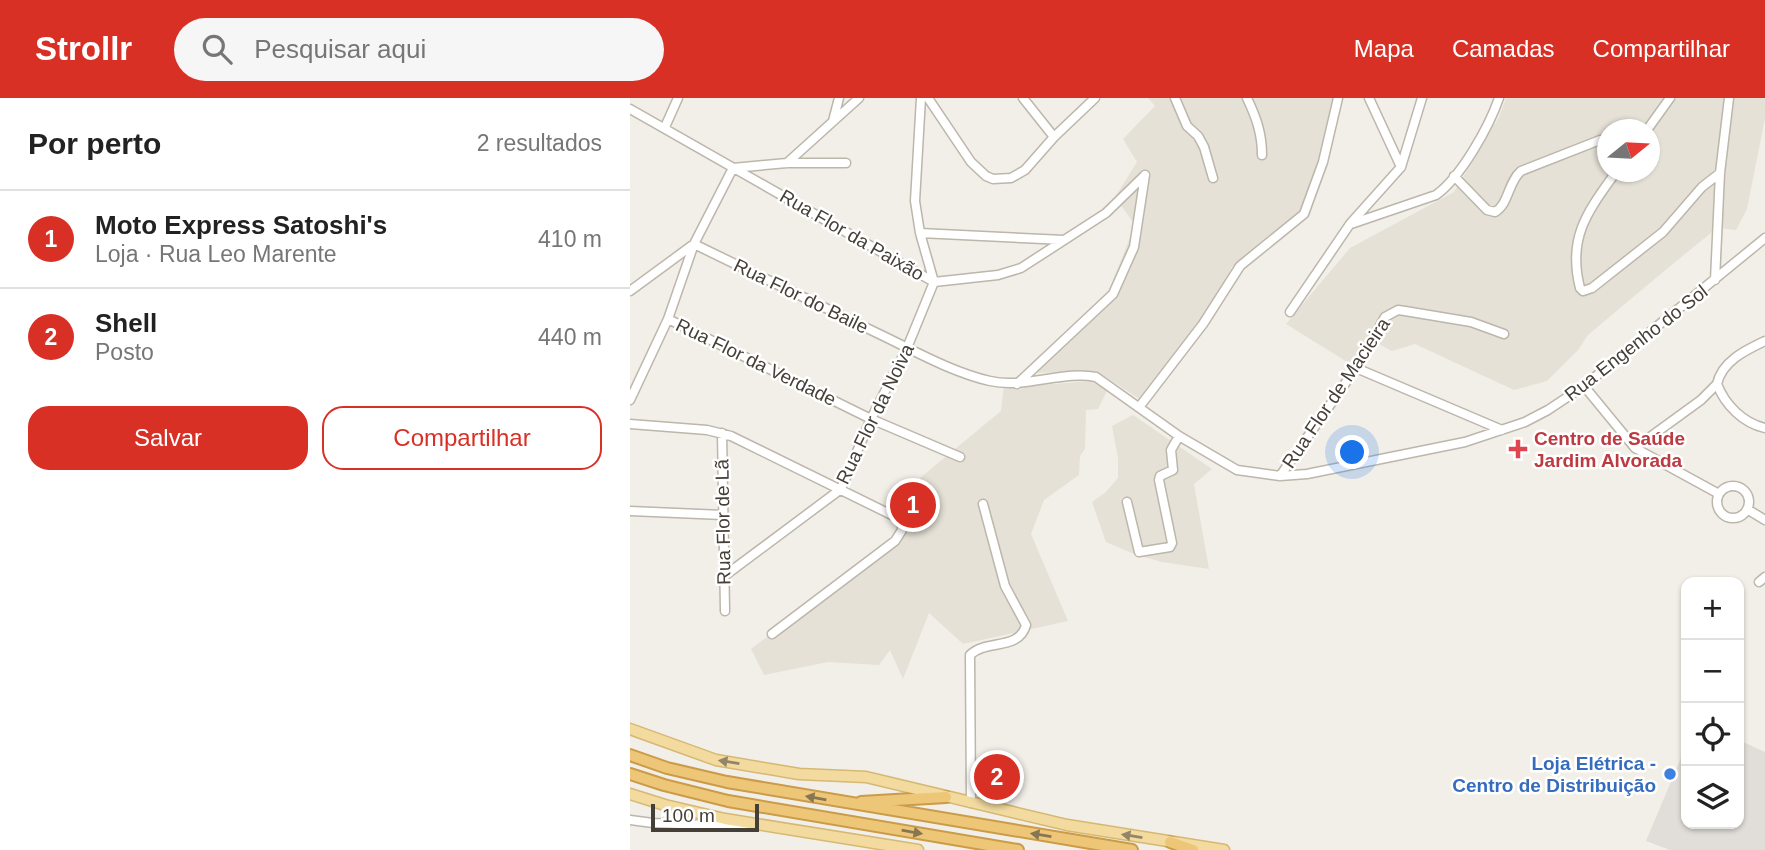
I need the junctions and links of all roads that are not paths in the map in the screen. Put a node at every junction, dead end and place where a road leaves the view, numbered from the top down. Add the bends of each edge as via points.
1 (678, 98) edge
2 (839, 98) edge
3 (859, 98) edge
4 (921, 98) edge
5 (928, 98) edge
6 (1024, 98) edge
7 (1095, 98) edge
8 (1175, 98) edge
9 (1248, 98) edge
10 (1338, 98) edge
11 (1369, 98) edge
12 (1422, 98) edge
13 (1499, 98) edge
14 (1670, 98) edge
15 (1729, 98) edge
16 (1083, 102) edge
17 (630, 109) edge
18 (1655, 119) edge
19 (833, 121) junction
20 (665, 127) junction
21 (1054, 137) junction
22 (1597, 141) edge
23 (1262, 155) dead end
24 (787, 163) junction
25 (846, 163) dead end
26 (1401, 167) junction
27 (733, 168) junction
28 (1720, 173) junction
29 (1454, 177) junction
30 (1213, 178) dead end
31 (1609, 182) edge
32 (1350, 224) junction
33 (920, 233) junction
34 (1765, 238) edge
35 (1066, 240) junction
36 (694, 244) junction
37 (1715, 281) junction
38 (934, 282) junction
39 (630, 291) edge
40 (1290, 312) dead end
41 (667, 319) junction
42 (1504, 334) dead end
43 (1765, 341) edge
44 (907, 348) junction
45 (1356, 368) junction
46 (1017, 384) junction
47 (1717, 384) junction
48 (1584, 386) junction
49 (630, 400) edge
50 (1140, 406) junction
51 (872, 419) junction
52 (630, 424) edge
53 (1765, 428) edge
54 (1502, 430) junction
55 (722, 433) junction
56 (1179, 436) junction
57 (1635, 448) junction
58 (960, 457) dead end
59 (1280, 476) junction
60 (841, 489) junction
61 (1719, 494) junction
62 (1126, 502) dead end
63 (983, 504) dead end
64 (1747, 509) junction
65 (630, 511) edge
66 (723, 515) junction
67 (1765, 520) edge
68 (723, 577) junction
69 (725, 611) dead end
70 (772, 634) dead end
71 (630, 729) edge
72 (630, 755) edge
73 (630, 774) edge
74 (630, 794) edge
75 (946, 797) junction
76 (841, 803) junction
77 (971, 803) junction
78 (630, 820) edge
79 (754, 823) junction
80 (1170, 842) junction
81 (918, 850) edge
82 (1018, 850) edge
83 (1132, 850) edge
84 (1193, 850) edge
85 (1224, 850) edge

1 - 20 street
2 - 19 street
3 - 19 street
4 - 33 street via 915,201
5 - 21 street via 971,162 993,179 1018,175
6 - 21 street
7 - 16 street
8 - 30 street via 1187,126 1205,147
9 - 23 street via 1258,121
10 - 50 street via 1323,162 1304,214 1240,267
11 - 26 street
12 - 26 street
13 - 29 street
14 - 18 street
15 - 28 street
16 - 21 street
17 - 20 street, Rua Flor da Paixão
19 - 24 street
20 - 27 street, Rua Flor da Paixão
22 - 29 street via 1521,171 1502,208 1495,212 1487,210
24 - 25 street
24 - 27 street
26 - 32 street
27 - 36 street
27 - 38 street, Rua Flor da Paixão
28 - 31 street via 1663,232 1584,291 1578,280 1576,242
28 - 37 street
29 - 32 street via 1436,195
32 - 40 street
33 - 35 street
33 - 38 street
34 - 37 street, Rua Engenho do Sol
35 - 38 street, Rua Flor da Paixão via 1009,272
35 - 46 street, Rua Flor da Paixão via 1106,213 1145,175 1134,247 1113,294
36 - 39 street
36 - 41 street
36 - 44 street, Rua Flor do Baile
37 - 48 street, Rua Engenho do Sol
38 - 44 street, Rua Flor da Noiva
41 - 49 street
41 - 51 street, Rua Flor da Verdade
42 - 45 street, Rua Flor de Macieira via 1471,322 1405,310 1392,312
43 - 47 street via 1736,357 1723,369
44 - 46 street, Rua Engenho do Sol via 973,376
44 - 51 street, Rua Flor da Noiva
45 - 54 street
45 - 59 street, Rua Flor de Macieira
46 - 50 street, Rua Engenho do Sol via 1091,376
47 - 53 street via 1739,415
47 - 57 street
48 - 54 street, Rua Engenho do Sol via 1548,410
48 - 57 street
50 - 56 street, Rua Engenho do Sol
51 - 58 street, Rua Flor da Verdade
51 - 60 street, Rua Flor da Noiva
52 - 55 street
54 - 59 street, Rua Engenho do Sol via 1465,442
55 - 60 street
55 - 66 street, Rua Flor de Lã
56 - 59 street, Rua Engenho do Sol via 1237,470
56 - 62 street via 1171,450 1173,470 1159,481 1170,547 1139,552
57 - 61 street
60 - 68 street, Rua Flor da Noiva
60 - 70 street via 899,517 903,527 899,536
61 - 64 street via 1732,486 1742,489 1748,498
61 - 64 street via 1717,505 1724,515 1734,518
63 - 77 street via 1005,586 1026,625 1015,640 976,649 970,655
64 - 67 street
65 - 66 street
66 - 68 street, Rua Flor de Lã
68 - 69 street, Rua Flor de Lã
75 -> 71 main road via 866,777 799,774 716,760
76 -> 72 highway via 703,777
73 -> 82 highway via 728,801
74 - 79 main road
75 - 76 highway
75 - 77 main road
83 -> 76 highway
80 -> 77 main road
78 - 79 street
79 - 81 main road
80 - 84 highway
80 - 85 main road

